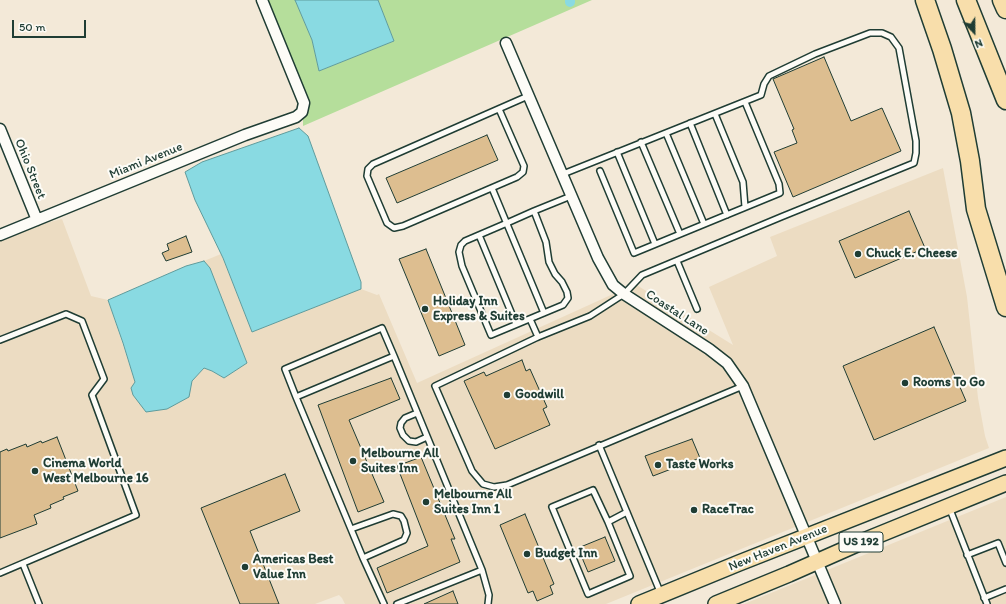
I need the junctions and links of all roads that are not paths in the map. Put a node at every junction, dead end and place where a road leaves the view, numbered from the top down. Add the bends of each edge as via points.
1 (262, 0) edge
2 (925, 0) edge
3 (966, 0) edge
4 (1002, 0) edge
5 (1006, 9) edge
6 (506, 43) dead end
7 (528, 96) junction
8 (1006, 100) edge
9 (745, 102) junction
10 (499, 109) junction
11 (715, 114) junction
12 (690, 123) junction
13 (0, 129) edge
14 (666, 132) junction
15 (641, 142) junction
16 (617, 152) junction
17 (600, 171) dead end
18 (562, 174) junction
19 (492, 188) junction
20 (572, 196) junction
21 (745, 207) junction
22 (534, 211) junction
23 (727, 215) junction
24 (37, 220) junction
25 (507, 222) junction
26 (704, 224) junction
27 (680, 234) junction
28 (0, 235) edge
29 (479, 235) junction
30 (655, 244) junction
31 (676, 261) junction
32 (624, 294) junction
33 (1006, 307) edge
34 (697, 309) dead end
35 (544, 313) junction
36 (530, 319) junction
37 (516, 324) junction
38 (538, 337) junction
39 (0, 340) edge
40 (394, 356) junction
41 (743, 386) junction
42 (296, 397) junction
43 (417, 413) junction
44 (428, 437) junction
45 (599, 445) junction
46 (1006, 458) edge
47 (1006, 483) edge
48 (949, 506) junction
49 (627, 512) junction
50 (608, 522) junction
51 (351, 529) junction
52 (807, 536) junction
53 (967, 555) junction
54 (363, 558) junction
55 (817, 562) junction
56 (1006, 563) edge
57 (23, 564) junction
58 (482, 570) junction
59 (0, 573) edge
60 (1006, 589) edge
61 (661, 595) junction
62 (984, 598) junction
63 (39, 604) edge
64 (384, 604) edge
65 (397, 604) edge
66 (488, 604) edge
67 (639, 604) edge
68 (716, 604) edge
69 (835, 604) edge
70 (987, 604) edge

1 - 24 street, Miami Avenue via 304,103 302,112 296,117
2 - 33 highway via 961,113 976,209
3 - 8 highway
4 - 5 highway
6 - 7 street, Coastal Lane
7 - 10 lane
7 - 18 street, Coastal Lane
9 - 11 lane
9 - 21 lane via 780,193
9 - 31 lane via 761,95 770,76 815,54 870,33 882,33 891,37 899,48 916,140 914,163
10 - 19 lane via 524,166 523,172 516,177
10 - 19 lane via 373,164 368,169 367,176 387,223 394,228
11 - 12 lane
11 - 21 lane via 743,182
12 - 14 lane
12 - 23 lane
13 - 24 street, Ohio Street
14 - 15 lane
14 - 26 lane
15 - 16 lane
15 - 27 lane
16 - 18 lane
16 - 30 lane
17 - 30 lane via 634,253
18 - 20 street, Coastal Lane
19 - 25 lane
20 - 22 lane
20 - 32 street, Coastal Lane via 598,258 613,285
21 - 23 lane
22 - 25 lane
22 - 35 lane via 546,242 549,262 568,298 563,305
23 - 26 lane
24 - 28 street, Miami Avenue
25 - 29 lane
25 - 35 lane
26 - 27 lane
27 - 30 lane
29 - 37 lane
29 - 37 lane via 461,245 459,252 462,266 491,335
31 - 32 lane via 642,275
31 - 34 lane
32 - 38 lane via 590,316
32 - 41 street, Coastal Lane via 709,349 727,363
35 - 36 lane
36 - 37 lane
36 - 38 lane
38 - 45 lane via 435,386 472,471 482,484 494,487 507,485
39 - 57 lane via 66,314 82,321 104,379 92,395 136,515
40 - 42 lane
40 - 42 lane via 382,328 285,369
40 - 43 lane
41 - 45 lane
41 - 52 street, Coastal Lane
42 - 51 lane
43 - 44 lane
43 - 44 lane via 401,422 403,435 409,441 416,442
44 - 58 lane
45 - 49 lane
46 - 52 main road, New Haven Avenue / US 192
47 - 48 main road, New Haven Avenue / US 192
48 - 53 lane
48 - 55 main road, New Haven Avenue / US 192
49 - 50 lane
49 - 61 lane
50 - 50 lane via 594,490 552,507 588,594 630,576
51 - 54 lane
51 - 54 lane via 393,514 401,516 404,521 408,533 404,540
52 - 55 street, Coastal Lane
52 - 61 main road, New Haven Avenue / US 192
53 - 56 lane via 998,543
53 - 62 lane
54 - 64 lane
55 - 68 main road, New Haven Avenue / US 192
55 - 69 street, Coastal Lane
57 - 59 lane
57 - 63 lane
58 - 65 lane
58 - 66 lane
60 - 62 lane
61 - 67 main road, New Haven Avenue / US 192
62 - 70 lane

